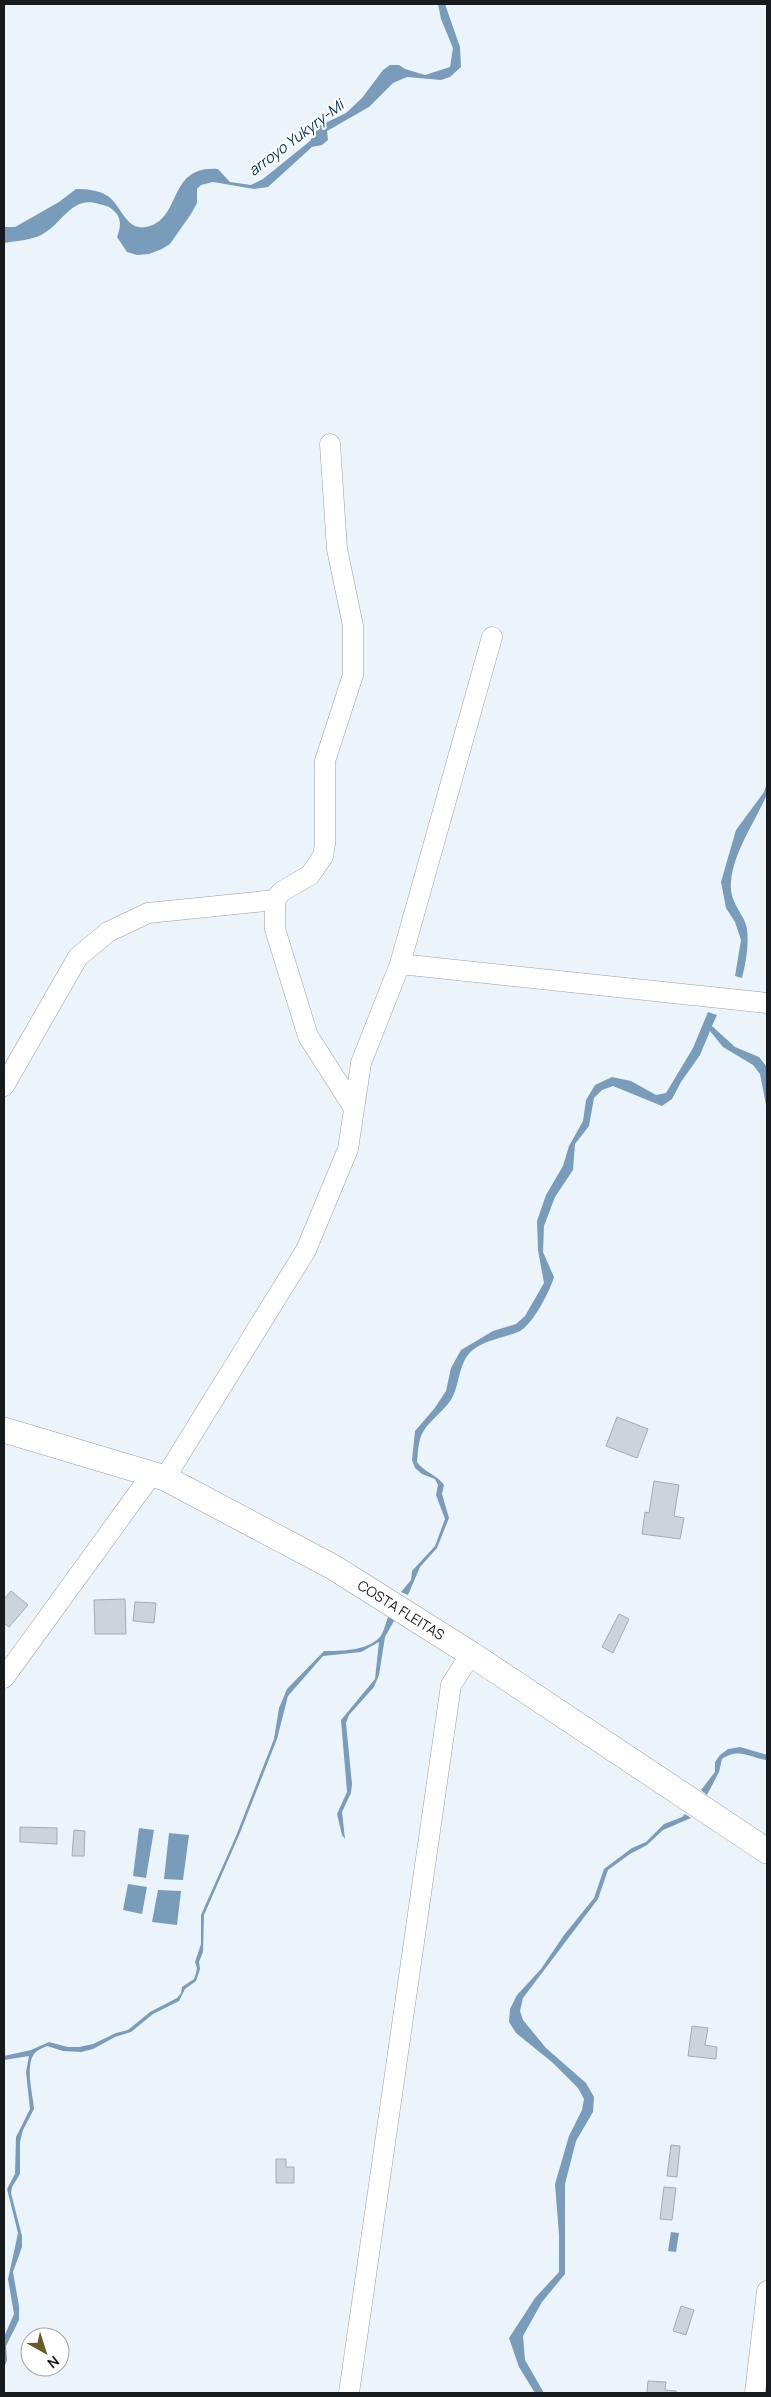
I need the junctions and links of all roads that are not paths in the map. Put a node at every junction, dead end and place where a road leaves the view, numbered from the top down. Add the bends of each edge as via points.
1 (330, 444) dead end
2 (492, 637) dead end
3 (275, 900) junction
4 (400, 964) junction
5 (767, 1003) edge
6 (4, 1086) edge
7 (354, 1108) junction
8 (4, 1430) edge
9 (158, 1476) junction
10 (471, 1654) junction
11 (4, 1678) edge
12 (767, 1851) edge
13 (767, 2291) edge
14 (349, 2393) edge
15 (755, 2393) edge

1 - 3 street via 337,549 353,626 353,675 325,760 326,844 323,856 310,875 281,892
2 - 4 street
3 - 6 street via 148,913 108,932 78,957
3 - 7 street via 275,929 308,1036
4 - 5 street
4 - 7 street via 361,1063
7 - 9 street via 348,1149 306,1250
8 - 9 main road, COSTA FLEITAS
9 - 10 main road, COSTA FLEITAS via 333,1567
9 - 11 street
10 - 12 main road, COSTA FLEITAS
10 - 14 street via 451,1685
13 - 15 street

